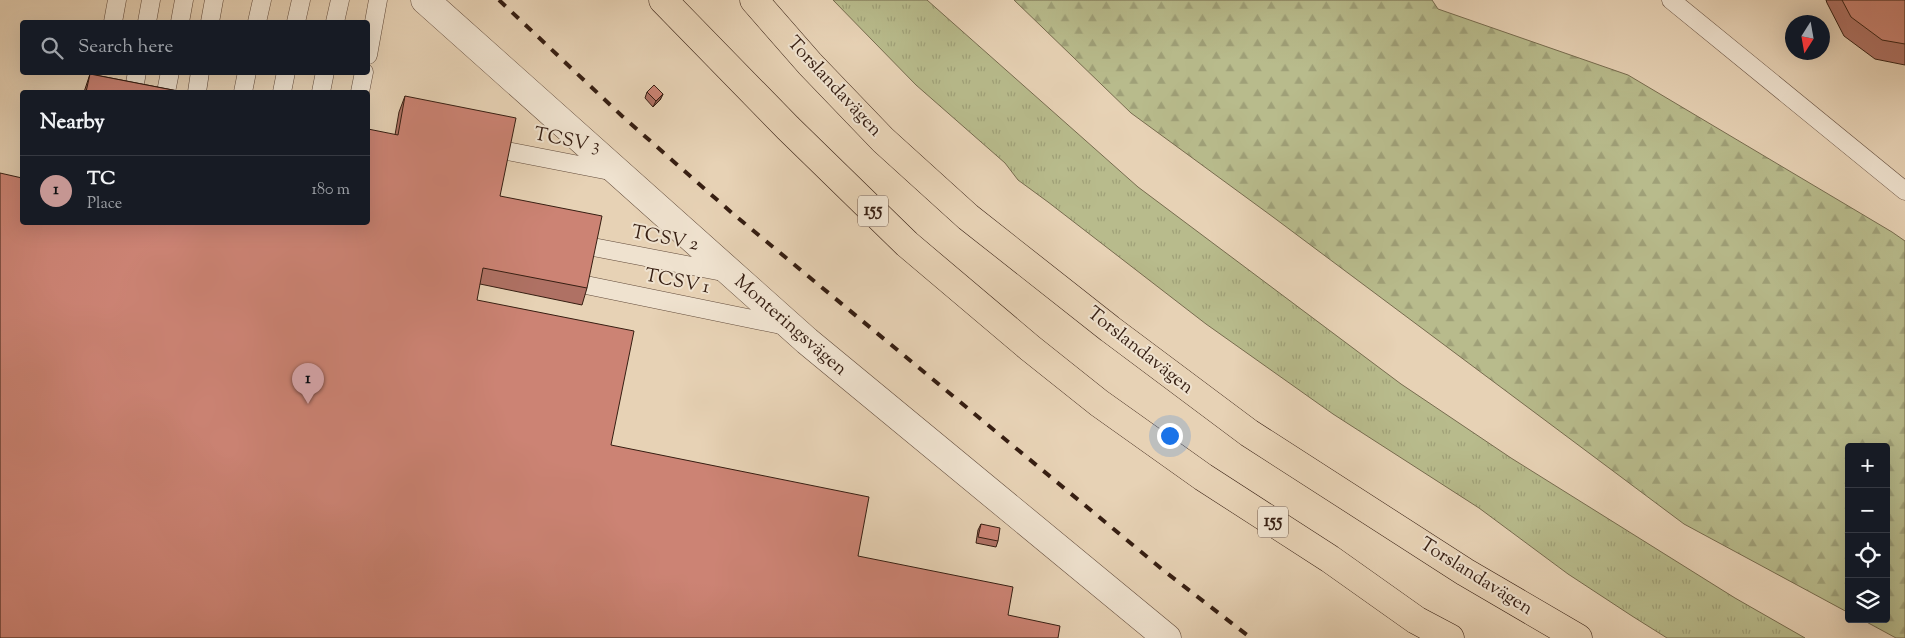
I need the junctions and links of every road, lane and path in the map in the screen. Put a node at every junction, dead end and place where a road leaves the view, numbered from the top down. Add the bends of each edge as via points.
1 (117, 0) edge
2 (151, 0) edge
3 (184, 0) edge
4 (214, 0) edge
5 (262, 0) edge
6 (301, 0) edge
7 (340, 0) edge
8 (378, 0) edge
9 (425, 0) edge
10 (664, 0) edge
11 (754, 0) edge
12 (1671, 0) edge
13 (113, 20) edge
14 (147, 20) edge
15 (180, 20) edge
16 (210, 20) edge
17 (257, 20) edge
18 (296, 20) edge
19 (335, 20) edge
20 (370, 44) edge
21 (169, 75) edge
22 (199, 75) edge
23 (246, 75) edge
24 (285, 75) edge
25 (324, 75) edge
26 (363, 75) edge
27 (166, 90) edge
28 (196, 90) edge
29 (243, 90) edge
30 (282, 90) edge
31 (321, 90) edge
32 (360, 90) edge
33 (507, 151) edge
34 (618, 172) junction
35 (1905, 191) edge
36 (594, 247) edge
37 (730, 273) junction
38 (586, 285) edge
39 (790, 326) junction
40 (1168, 638) edge
41 (1450, 638) edge
42 (1578, 638) edge

1 - 13 lane
2 - 14 lane
3 - 15 lane
4 - 16 lane
5 - 17 lane
6 - 18 lane
7 - 19 lane
8 - 20 lane
9 - 34 street, Monteringsvägen
10 - 41 main road, 155 via 907,244 1030,348 1099,403 1203,477 1330,559 1416,620
11 - 42 main road, Torslandavägen via 883,140 968,216 1110,329 1249,433 1465,572
12 - 35 lane
21 - 27 lane
22 - 28 lane
23 - 29 lane
24 - 30 lane
25 - 31 lane
26 - 32 lane
33 - 34 lane, TCSV 3
34 - 37 street, Monteringsvägen
36 - 37 lane, TCSV 2
37 - 39 street, Monteringsvägen
38 - 39 lane, TCSV 1
39 - 40 street, Monteringsvägen

